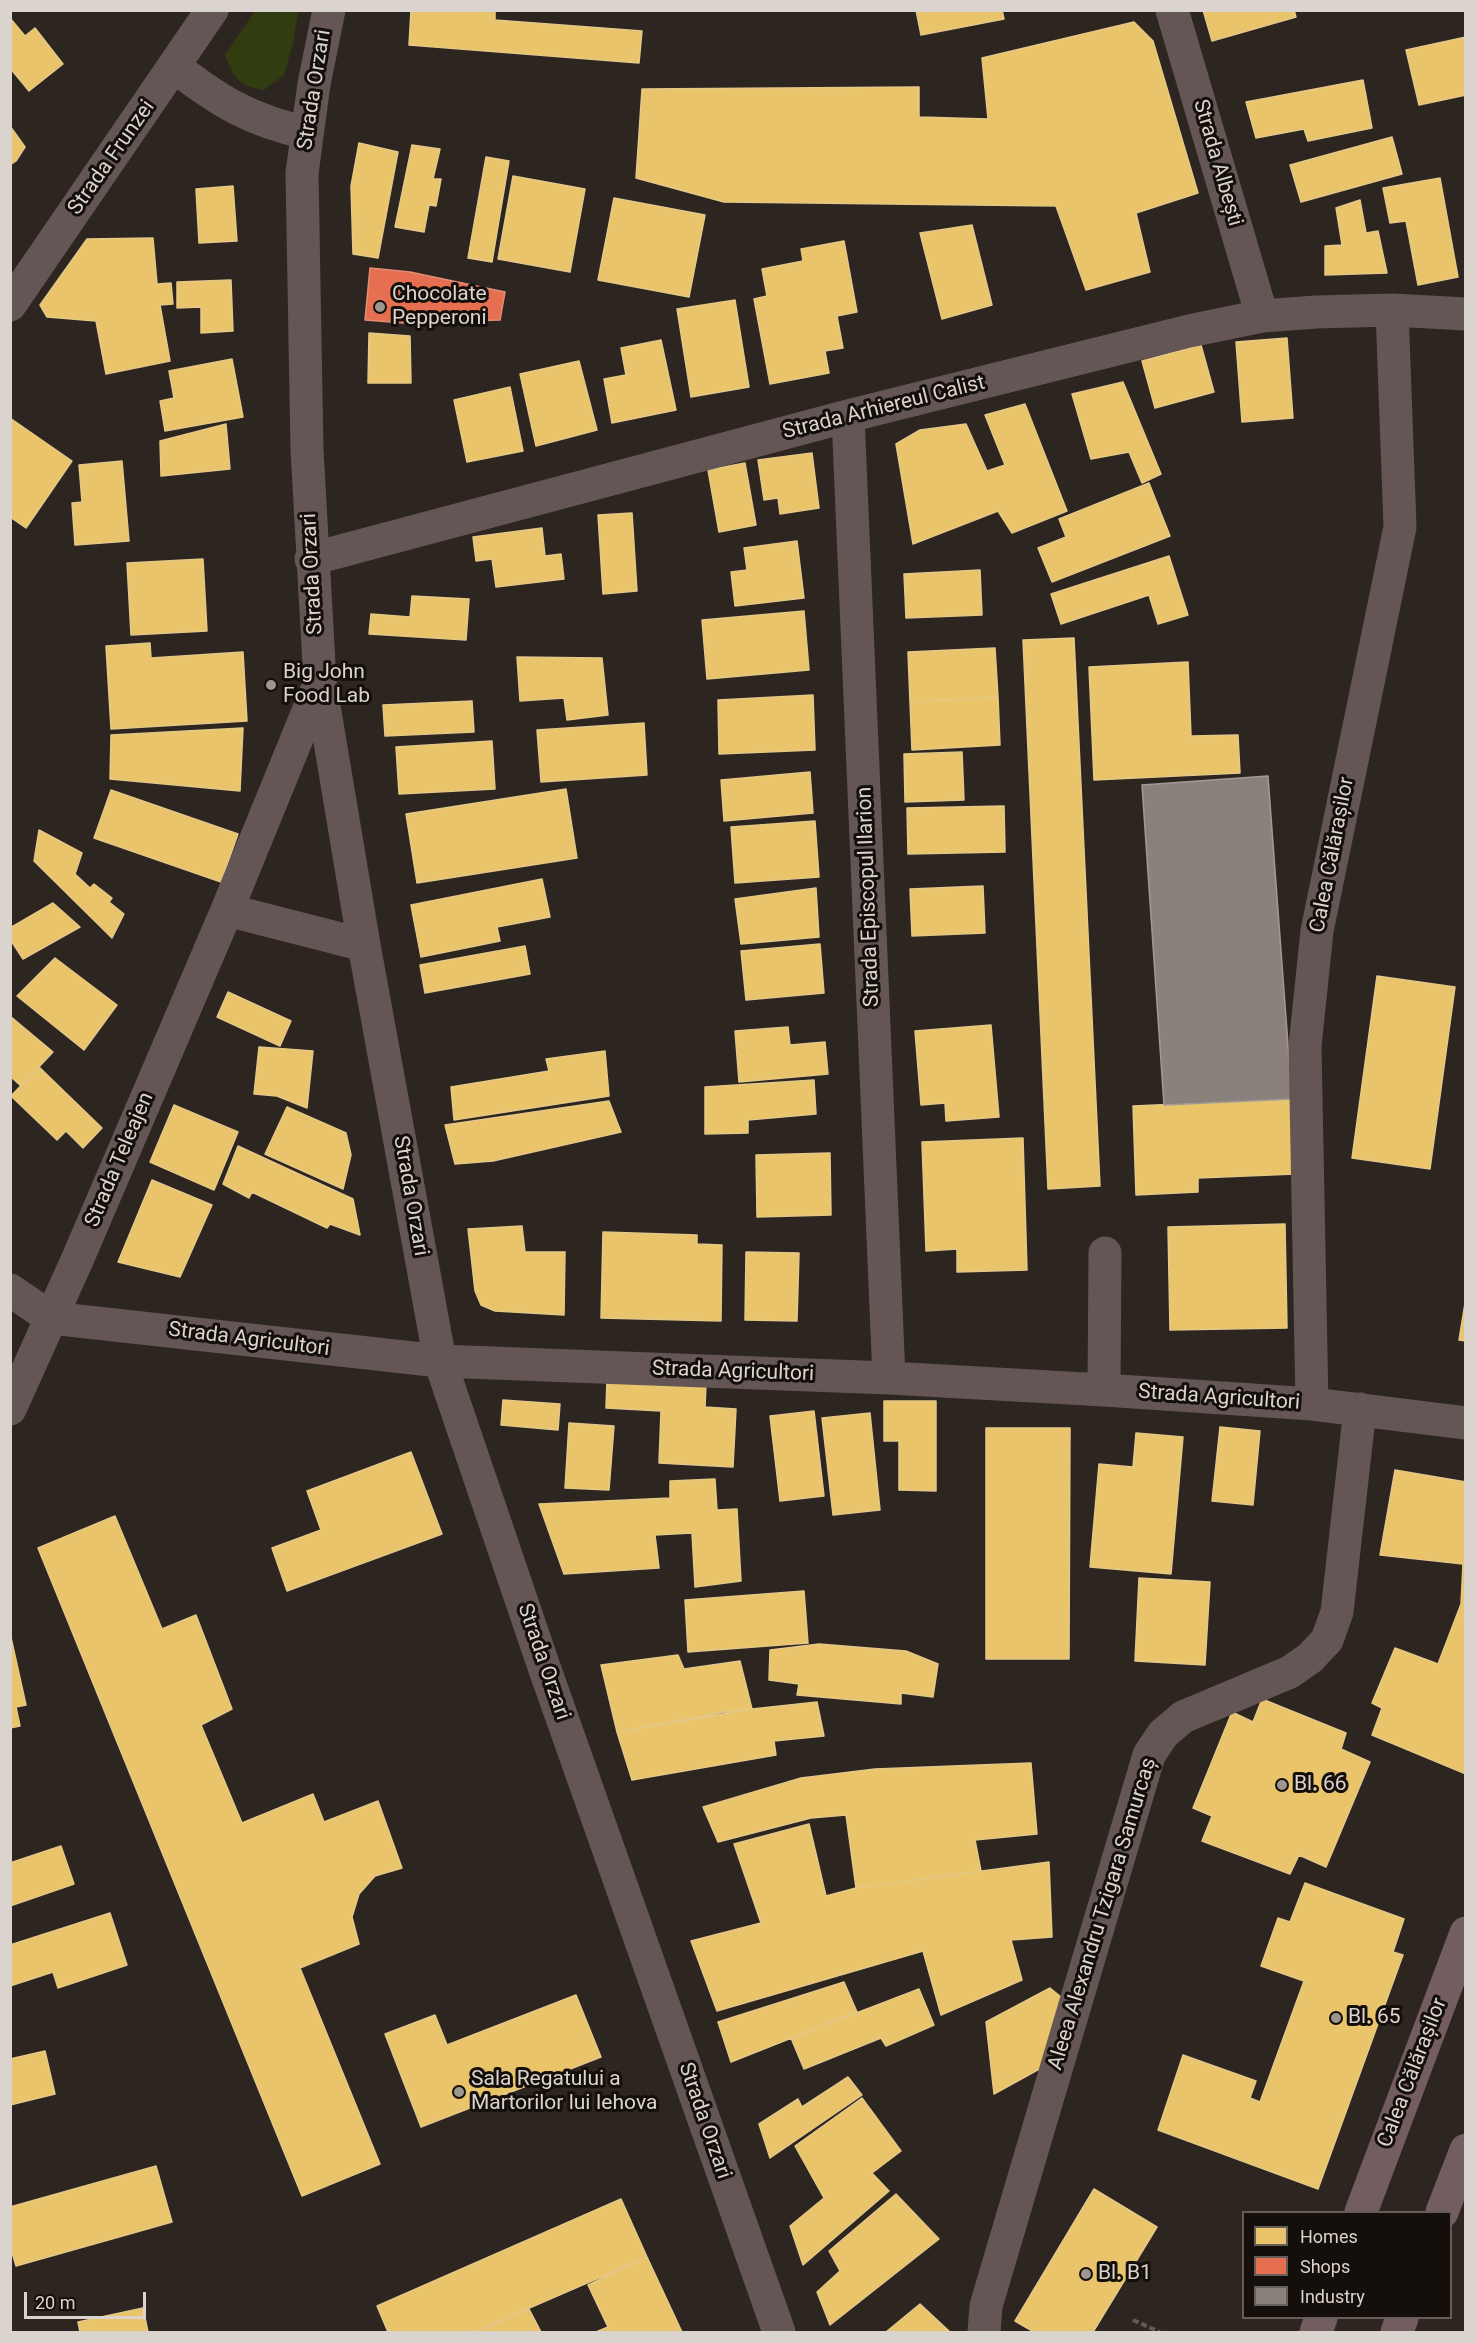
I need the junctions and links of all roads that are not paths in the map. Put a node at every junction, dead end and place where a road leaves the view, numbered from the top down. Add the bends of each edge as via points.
1 (212, 10) edge
2 (329, 10) edge
3 (1172, 10) edge
4 (175, 67) junction
5 (306, 133) junction
6 (10, 305) edge
7 (1392, 310) junction
8 (1466, 314) edge
9 (1262, 316) junction
10 (848, 417) junction
11 (311, 559) junction
12 (320, 682) junction
13 (227, 910) junction
14 (364, 945) junction
15 (1105, 1253) dead end
16 (10, 1290) edge
17 (51, 1318) junction
18 (440, 1361) junction
19 (889, 1378) junction
20 (1104, 1390) junction
21 (1312, 1404) junction
22 (10, 1409) edge
23 (1360, 1409) junction
24 (1466, 1423) edge
25 (1466, 1933) edge
26 (1466, 2150) edge
27 (1361, 2211) edge
28 (1442, 2211) edge
29 (779, 2332) edge
30 (984, 2332) edge

1 - 4 street, Strada Frunzei
2 - 5 street, Strada Orzari
3 - 9 street, Strada Albești
4 - 5 street via 207,93 237,110 272,125
4 - 6 street, Strada Frunzei
5 - 11 street, Strada Orzari via 302,220
7 - 8 street, Strada Arhiereul Calist
7 - 9 street, Strada Arhiereul Calist
7 - 21 street, Calea Călărașilor via 1400,527 1317,931 1305,1046
9 - 10 street, Strada Arhiereul Calist
10 - 11 street, Strada Arhiereul Calist
10 - 19 street, Strada Episcopul Ilarion
11 - 12 street, Strada Orzari
12 - 13 street, Strada Teleajen
12 - 14 street, Strada Orzari
13 - 14 street
13 - 17 street, Strada Teleajen
14 - 18 street, Strada Orzari
15 - 20 street
16 - 17 street, Strada Agricultori
17 - 18 street, Strada Agricultori
17 - 22 street, Strada Teleajen
18 - 19 street, Strada Agricultori
18 - 29 street, Strada Orzari
19 - 20 street, Strada Agricultori
20 - 21 street, Strada Agricultori
21 - 23 street, Strada Agricultori
23 - 24 street, Strada Agricultori
23 - 30 street, Aleea Alexandru Tzigara Samurcaș via 1337,1611 1328,1640 1290,1672 1183,1717 1163,1734 1149,1755 986,2306
25 - 27 main road, Calea Călărașilor
26 - 28 main road

